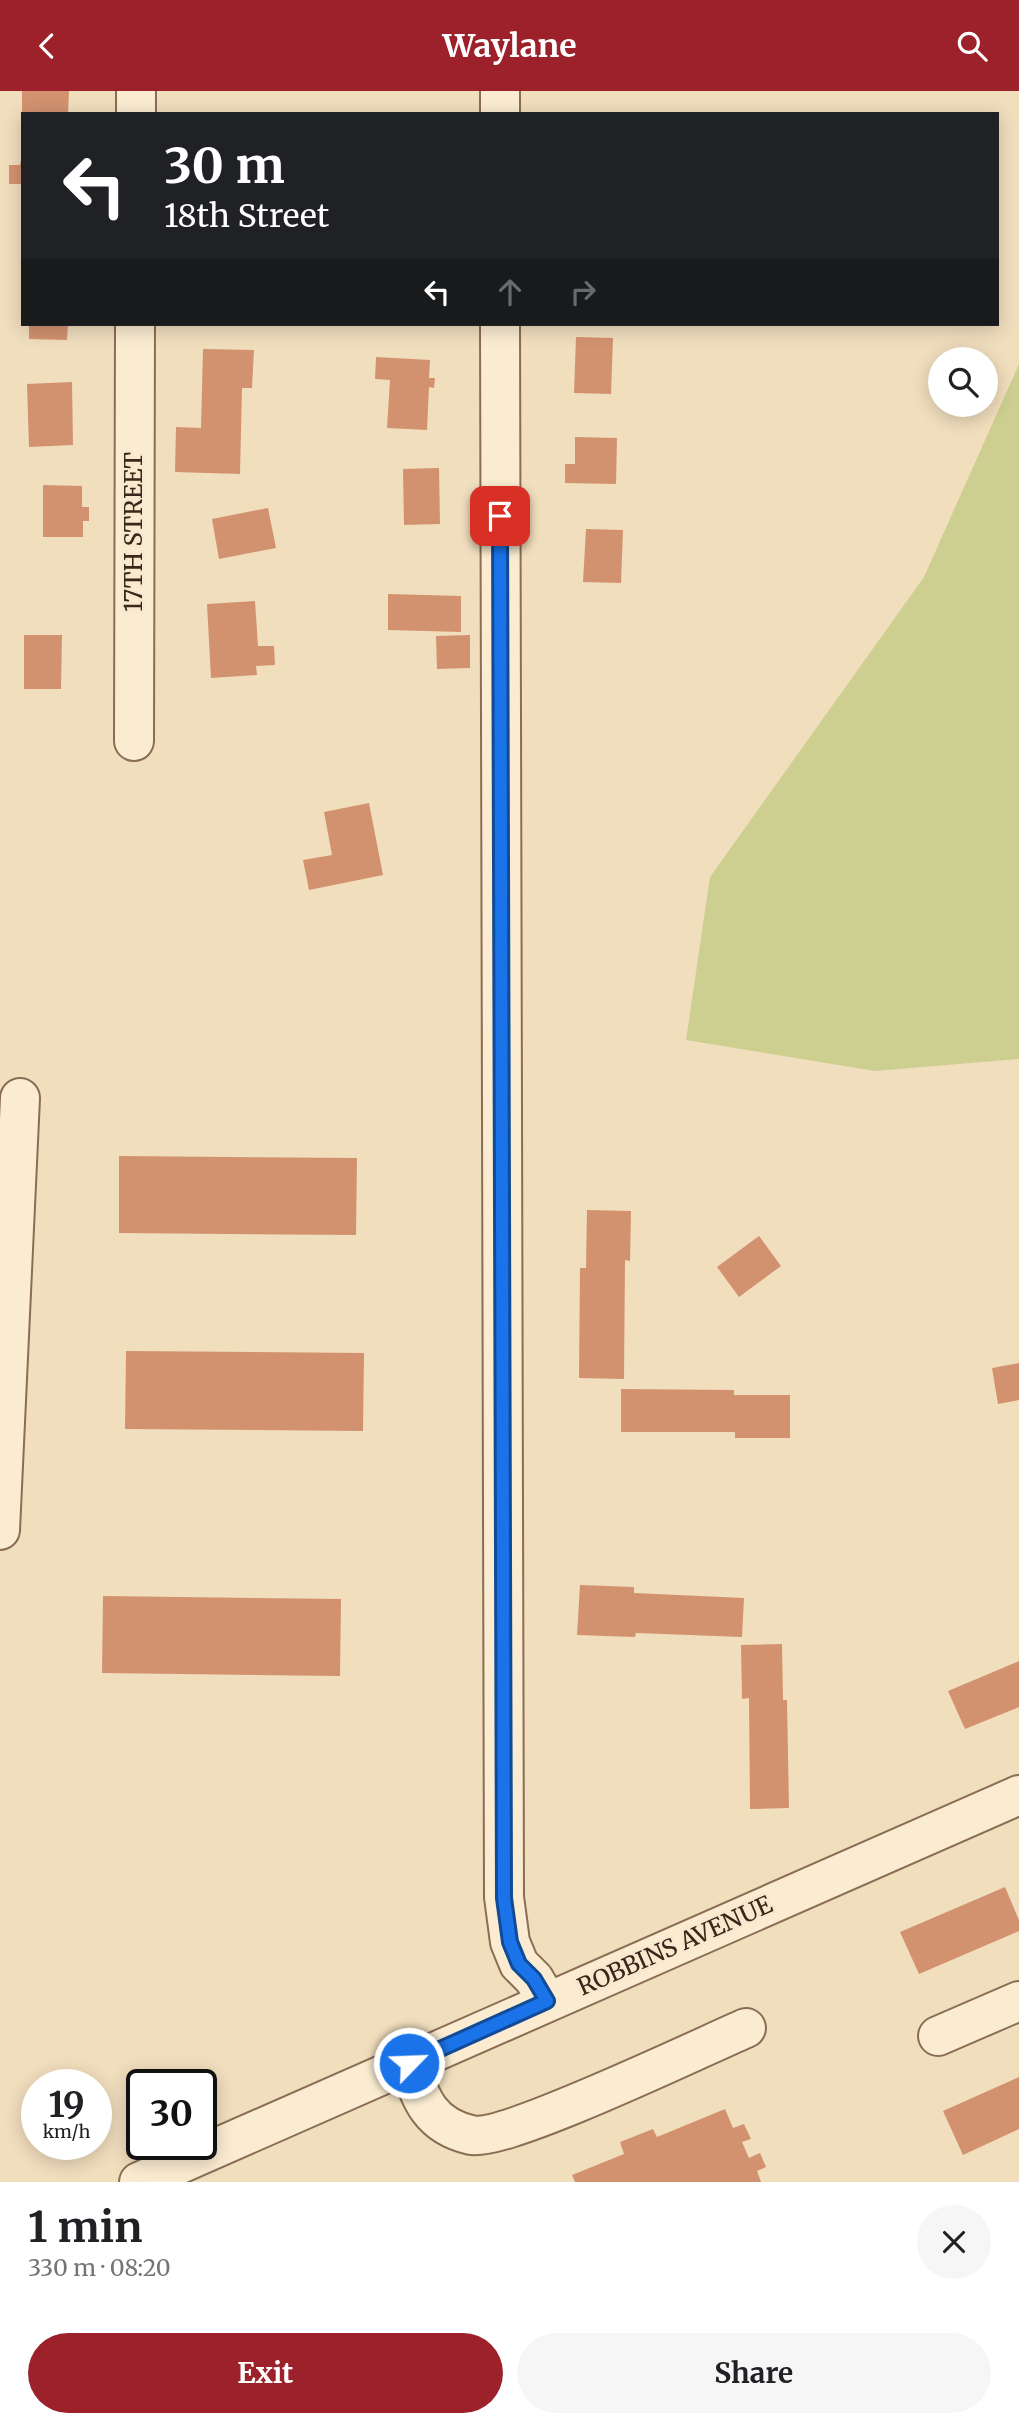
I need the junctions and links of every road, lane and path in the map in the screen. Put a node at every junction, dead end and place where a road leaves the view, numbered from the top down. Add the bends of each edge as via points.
1 (136, 91) edge
2 (500, 91) edge
3 (136, 112) edge
4 (500, 112) edge
5 (135, 326) edge
6 (500, 326) edge
7 (134, 741) dead end
8 (20, 1098) dead end
9 (0, 1530) edge
10 (1019, 1795) edge
11 (547, 2001) junction
12 (1019, 2001) edge
13 (746, 2028) dead end
14 (938, 2036) dead end
15 (409, 2063) junction
16 (139, 2182) edge

1 - 3 street
2 - 4 street
5 - 7 street, 17TH STREET
6 - 11 street via 504,1898 510,1942 519,1964
8 - 9 street
10 - 11 street, ROBBINS AVENUE
11 - 15 street, ROBBINS AVENUE
12 - 14 street
13 - 15 street via 526,2124 474,2136 441,2124 418,2095
15 - 16 street, ROBBINS AVENUE

